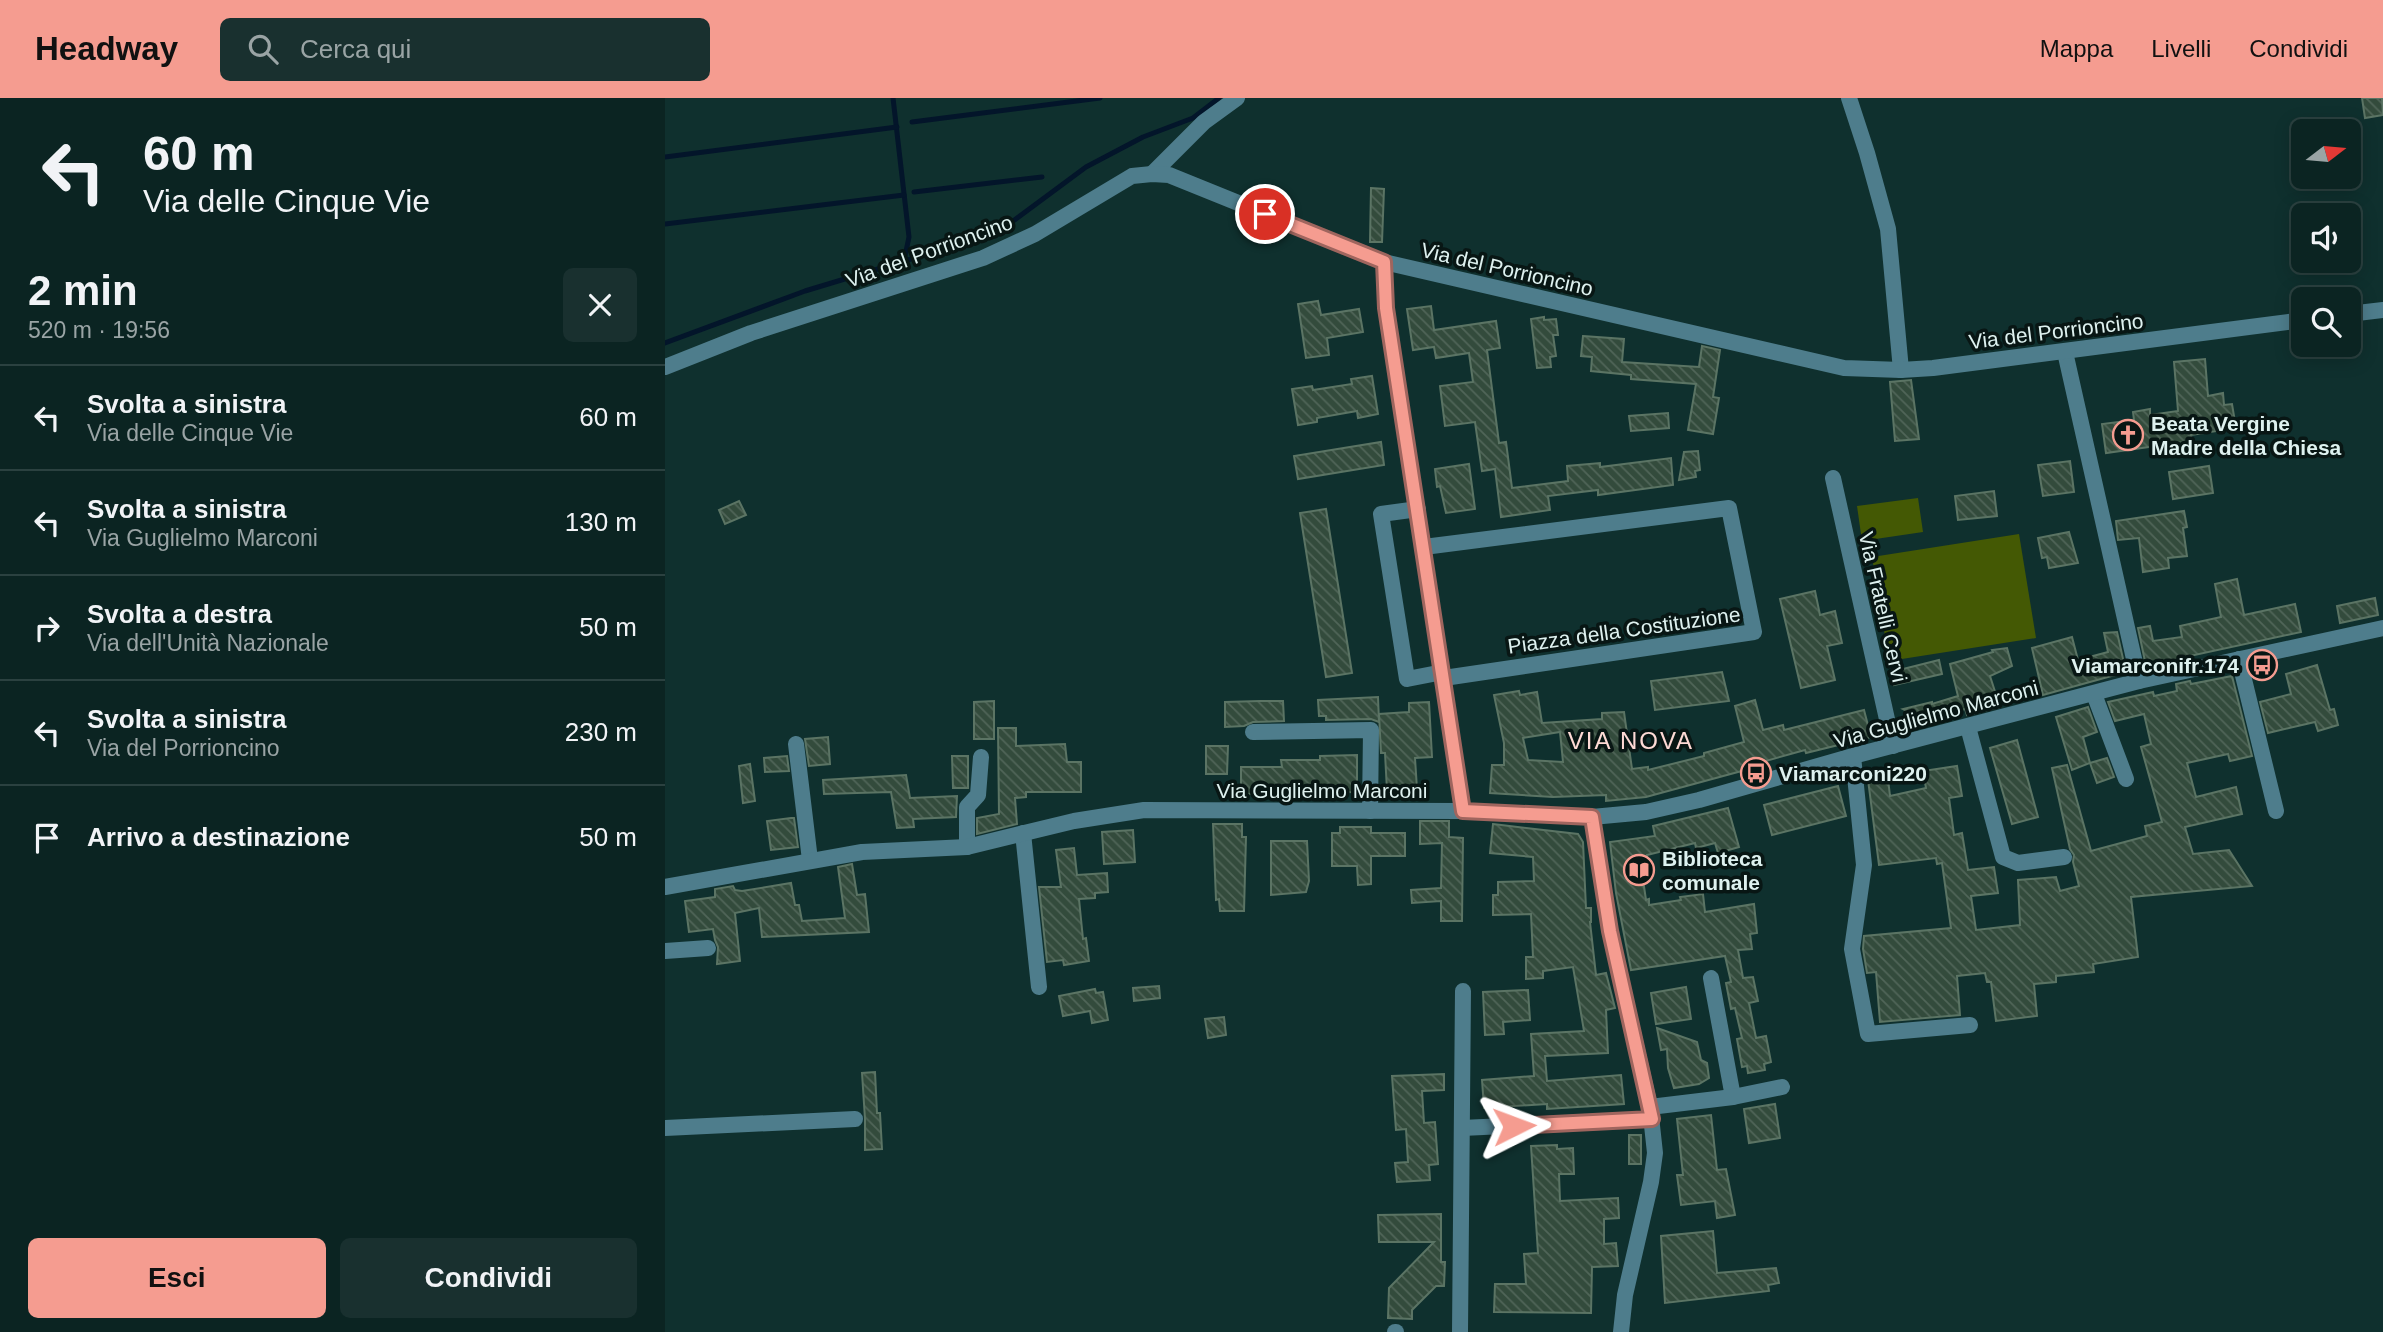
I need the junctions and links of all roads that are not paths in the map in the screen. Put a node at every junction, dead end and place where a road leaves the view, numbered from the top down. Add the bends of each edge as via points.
1 (1237, 98) edge
2 (1850, 98) edge
3 (1152, 174) junction
4 (1384, 262) junction
5 (2383, 310) edge
6 (2361, 313) edge
7 (2291, 322) edge
8 (2065, 352) junction
9 (665, 367) edge
10 (1901, 370) junction
11 (1833, 478) dead end
12 (1418, 509) junction
13 (1424, 547) junction
14 (2383, 628) edge
15 (2239, 659) junction
16 (1443, 675) junction
17 (2139, 681) junction
18 (2094, 694) junction
19 (1968, 727) junction
20 (1252, 733) dead end
21 (796, 744) dead end
22 (1893, 746) junction
23 (981, 757) dead end
24 (1853, 757) junction
25 (2126, 779) dead end
26 (2276, 810) dead end
27 (1370, 811) junction
28 (1463, 811) junction
29 (1592, 817) junction
30 (1023, 833) junction
31 (967, 847) junction
32 (2064, 857) dead end
33 (810, 860) junction
34 (665, 887) edge
35 (708, 948) dead end
36 (665, 951) edge
37 (1710, 978) dead end
38 (1039, 988) dead end
39 (1463, 991) dead end
40 (1970, 1025) dead end
41 (1782, 1087) dead end
42 (1733, 1097) junction
43 (1651, 1113) junction
44 (855, 1119) dead end
45 (665, 1128) edge
46 (1462, 1128) junction
47 (1460, 1332) edge
48 (1621, 1332) edge

1 - 3 street via 1204,122
2 - 10 street via 1888,229
3 - 4 street, Via del Porrioncino via 1169,176
3 - 9 street, Via del Porrioncino via 1132,176 1035,234 983,258 751,333
4 - 10 street, Via del Porrioncino via 1814,362
4 - 12 street via 1386,308
5 - 6 street
7 - 8 street, Via del Porrioncino
8 - 10 street, Via del Porrioncino
8 - 17 street
11 - 22 street, Via Fratelli Cervi
12 - 13 street
12 - 16 street via 1381,514 1407,679
13 - 16 street
13 - 16 street, Piazza della Costituzione via 1729,508 1754,632
14 - 15 street, Via Guglielmo Marconi
15 - 17 street, Via Guglielmo Marconi
15 - 26 street
16 - 28 street
17 - 18 street, Via Guglielmo Marconi
18 - 19 street, Via Guglielmo Marconi
18 - 25 street
19 - 22 street, Via Guglielmo Marconi
19 - 32 street via 2003,857 2018,863
20 - 27 street via 1371,730
21 - 33 street
22 - 24 street, Via Guglielmo Marconi
23 - 31 street via 978,795 967,807
24 - 29 street, Via Guglielmo Marconi via 1699,800 1646,812
24 - 40 street via 1864,865 1852,949 1868,1034
27 - 28 street, Via Guglielmo Marconi
27 - 30 street, Via Guglielmo Marconi via 1143,810
28 - 29 street, Via Guglielmo Marconi
29 - 43 street via 1610,931
30 - 31 street, Via Guglielmo Marconi
30 - 38 street
31 - 33 street, Via Guglielmo Marconi via 862,852
33 - 34 street, Via Guglielmo Marconi
35 - 36 street
37 - 42 street
39 - 46 street
41 - 42 street
42 - 43 street
43 - 46 street
43 - 48 street via 1655,1153
44 - 45 street
46 - 47 street

